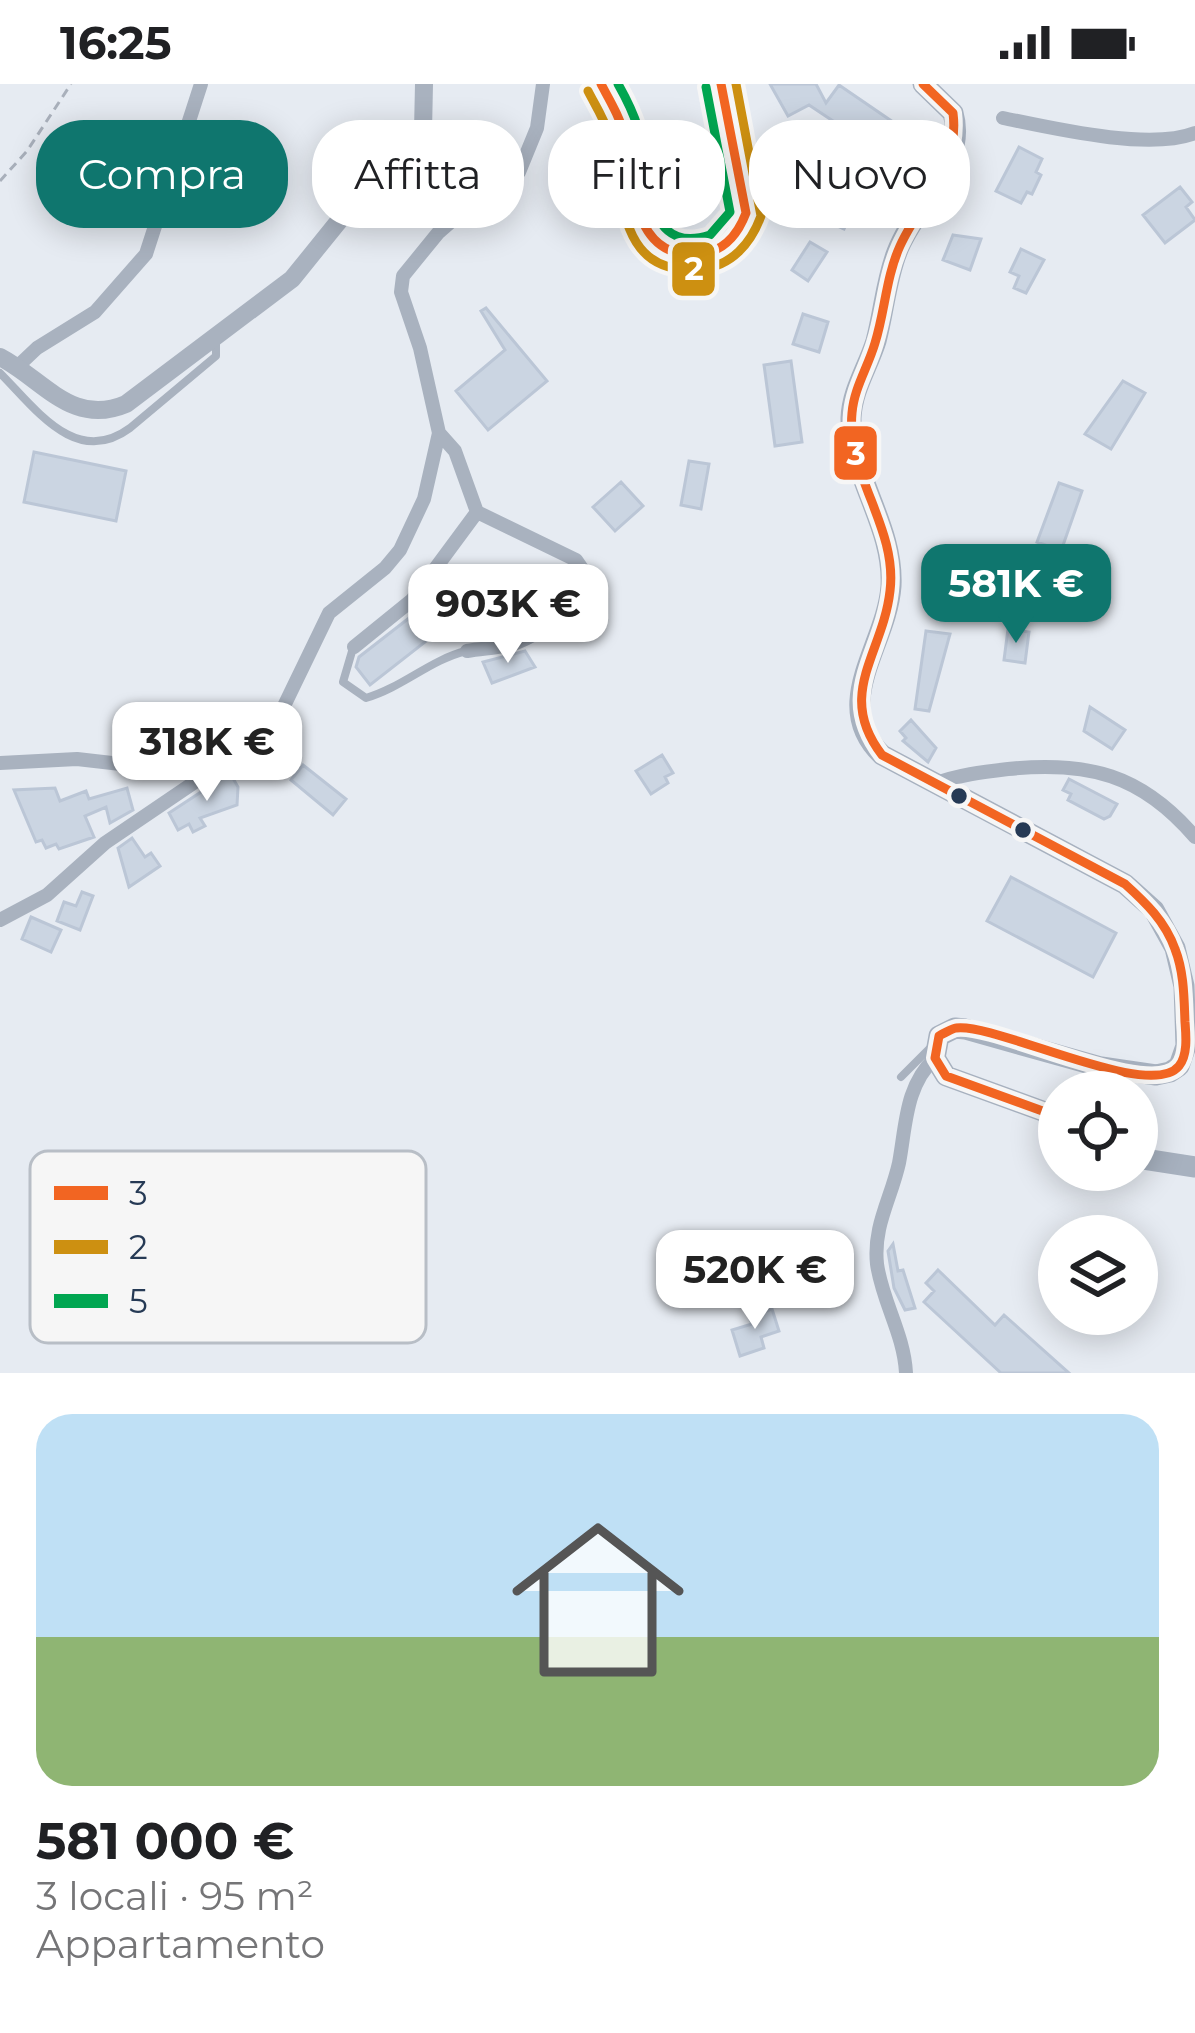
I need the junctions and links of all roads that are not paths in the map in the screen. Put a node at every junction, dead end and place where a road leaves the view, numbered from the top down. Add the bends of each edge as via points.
1 (201, 84) edge
2 (424, 84) edge
3 (542, 84) edge
4 (602, 84) edge
5 (722, 84) edge
6 (923, 84) edge
7 (1003, 118) dead end
8 (1195, 133) edge
9 (216, 340) junction
10 (6, 365) edge
11 (439, 433) junction
12 (477, 512) junction
13 (354, 647) joint
14 (467, 651) joint
15 (263, 725) junction
16 (0, 764) edge
17 (934, 784) junction
18 (1195, 837) edge
19 (0, 920) edge
20 (935, 1051) junction
21 (901, 1077) dead end
22 (1038, 1110) edge
23 (1158, 1161) edge
24 (1195, 1167) edge
25 (906, 1373) edge

1 - 10 street via 146,254 95,312
2 - 9 street via 416,144 351,206 292,280
3 - 11 street via 537,128 519,172 451,221 404,276 401,292
4 - 5 main road via 622,130 636,215 656,243 686,255 720,248 746,213
6 - 17 main road via 953,113 957,141 899,245 851,418 887,539 891,583 857,712 882,755
7 - 8 street via 1134,137
9 - 10 street via 110,411 72,407
9 - 10 lane via 216,356 116,439 96,443 50,426
11 - 12 street via 455,451
11 - 15 street via 424,499 400,550 329,613 284,706
12 - 13 street via 412,600
12 - 14 street via 576,560 592,583 568,610 516,643
13 - 14 lane via 343,682 366,698
15 - 16 street via 138,766 77,759
15 - 19 street via 245,748 105,843 47,895
17 - 18 street via 1039,766 1094,769 1130,783
17 - 20 main road via 1140,896 1175,948 1186,1046 1179,1066 1156,1075 965,1028 945,1032
20 - 21 lane
20 - 22 main road via 946,1076
20 - 25 street via 905,1115 877,1227 878,1270
23 - 24 main road

